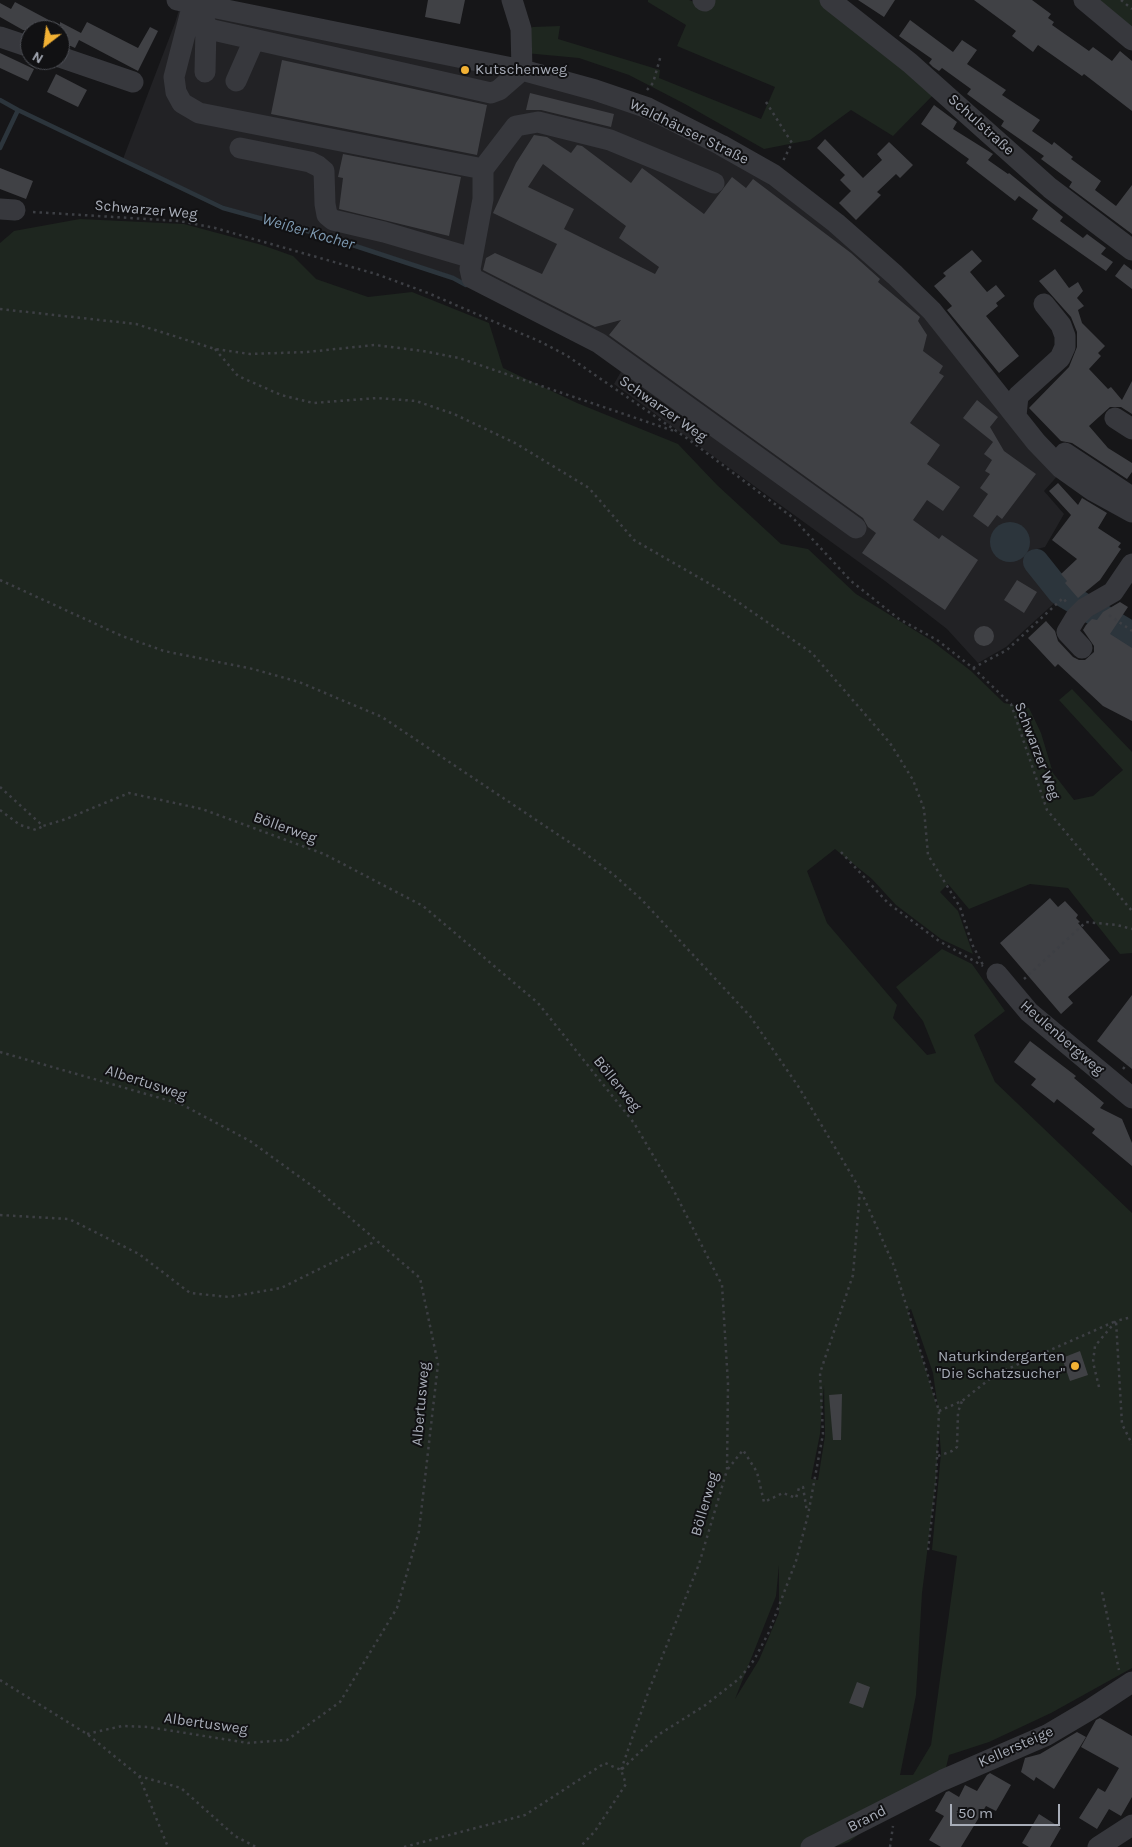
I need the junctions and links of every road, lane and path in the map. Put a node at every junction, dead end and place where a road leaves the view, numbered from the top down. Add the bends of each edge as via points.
1 (512, 0) edge
2 (830, 0) edge
3 (1084, 0) edge
4 (1121, 0) edge
5 (190, 3) edge
6 (1132, 9) edge
7 (206, 27) junction
8 (0, 37) edge
9 (254, 40) junction
10 (1132, 40) edge
11 (20, 44) edge
12 (662, 55) dead end
13 (70, 60) edge
14 (522, 70) junction
15 (205, 72) dead end
16 (236, 81) dead end
17 (133, 82) dead end
18 (641, 97) dead end
19 (766, 102) dead end
20 (240, 148) dead end
21 (785, 157) dead end
22 (482, 169) junction
23 (714, 183) dead end
24 (7, 209) edge
25 (1132, 250) edge
26 (472, 258) junction
27 (1044, 304) dead end
28 (0, 309) edge
29 (215, 349) junction
30 (1016, 416) junction
31 (680, 433) junction
32 (1131, 497) edge
33 (856, 528) dead end
34 (1132, 564) edge
35 (0, 580) edge
36 (1090, 606) junction
37 (1132, 631) edge
38 (1082, 648) dead end
39 (973, 668) junction
40 (0, 787) edge
41 (0, 810) edge
42 (43, 826) junction
43 (841, 852) dead end
44 (1132, 911) edge
45 (1132, 929) edge
46 (990, 970) junction
47 (1028, 975) dead end
48 (0, 1052) edge
49 (1132, 1098) edge
50 (860, 1189) junction
51 (0, 1216) edge
52 (376, 1241) junction
53 (1132, 1317) edge
54 (1116, 1321) junction
55 (1099, 1386) dead end
56 (962, 1401) junction
57 (939, 1411) junction
58 (1132, 1444) edge
59 (938, 1456) junction
60 (726, 1470) junction
61 (808, 1515) junction
62 (928, 1550) dead end
63 (1102, 1592) dead end
64 (0, 1680) edge
65 (1127, 1685) edge
66 (87, 1734) junction
67 (621, 1770) junction
68 (139, 1776) junction
69 (896, 1805) joint
70 (1132, 1825) edge
71 (168, 1847) edge
72 (256, 1847) edge
73 (404, 1847) edge
74 (580, 1847) edge
75 (811, 1847) edge
76 (1098, 1847) edge

1 - 14 street via 521,30
2 - 25 street, Schulstraße via 910,62 1050,188
3 - 10 street
4 - 6 path
5 - 7 street
5 - 14 street, Waldhäuser Straße
5 - 22 street via 174,78 182,103 200,113
7 - 9 street
7 - 15 street
8 - 11 street
9 - 14 street via 491,93
9 - 16 street
12 - 18 path via 653,83
13 - 17 street
14 - 30 street, Waldhäuser Straße via 648,108 774,175 836,223 926,305
19 - 21 path via 792,143
20 - 26 street via 318,166 324,171 327,215 333,220
22 - 23 street via 516,126 538,122 610,140
22 - 26 street via 483,199
24 - 31 path, Schwarzer Weg via 179,221 215,228 376,274 541,342
26 - 33 street via 472,278 600,342
27 - 30 street via 1061,325 1065,347 1060,358 1018,396
28 - 29 path via 136,324
29 - 31 path via 250,354 375,345 423,351 459,358
29 - 46 path via 238,376 281,395 313,403 377,398 416,400 515,443 589,488 634,540 722,591 812,653 890,743 913,780 924,809 928,855 960,907 972,944
30 - 32 street, Waldhäuser Straße via 1036,442 1092,490
31 - 39 path, Schwarzer Weg via 792,517 851,581 899,619 938,640
34 - 36 street via 1113,592
35 - 50 path via 122,636 164,651 253,669 298,682 382,717 578,848 640,899 750,1016 798,1086
36 - 37 path
36 - 38 street via 1076,617 1067,632
36 - 39 path via 1070,606 1063,598 1007,650
39 - 44 path, Schwarzer Weg via 1011,704 1047,810
40 - 42 path
41 - 42 path, Böllerweg via 20,825 36,830
42 - 60 path, Böllerweg via 129,793 210,812 324,854 423,906 538,1003 634,1123 674,1191 722,1285 728,1384
43 - 46 path via 888,903 940,941
45 - 47 path via 1117,924 1086,922
46 - 49 street, Heulenbergweg via 1029,1012
48 - 52 path, Albertusweg via 181,1104 250,1141 319,1191
50 - 57 path via 894,1266
50 - 61 path via 853,1274 820,1372 823,1434
51 - 52 path via 69,1219 139,1254 190,1293 229,1297 281,1288
52 - 66 path, Albertusweg via 420,1278 438,1364 418,1531 397,1608 340,1702 287,1740 248,1743 131,1726
53 - 54 path
54 - 55 path via 1095,1346 1093,1362
54 - 56 path via 996,1374
54 - 58 path via 1122,1424
56 - 57 path
56 - 59 path via 958,1412 956,1447
57 - 59 path
59 - 62 path
60 - 61 path via 743,1450 757,1472 764,1502 783,1492 796,1498 802,1487
60 - 67 path, Böllerweg via 699,1564
61 - 67 path via 796,1561 769,1632 754,1660 740,1678 658,1735
63 - 65 path
64 - 66 path
65 - 69 street, Kellersteige via 1047,1735 943,1780
66 - 68 path
67 - 73 path via 604,1763 525,1815
67 - 74 path, Böllerweg via 626,1784
68 - 71 path
68 - 72 path via 181,1788 235,1836
69 - 75 street, Brand
70 - 76 street

